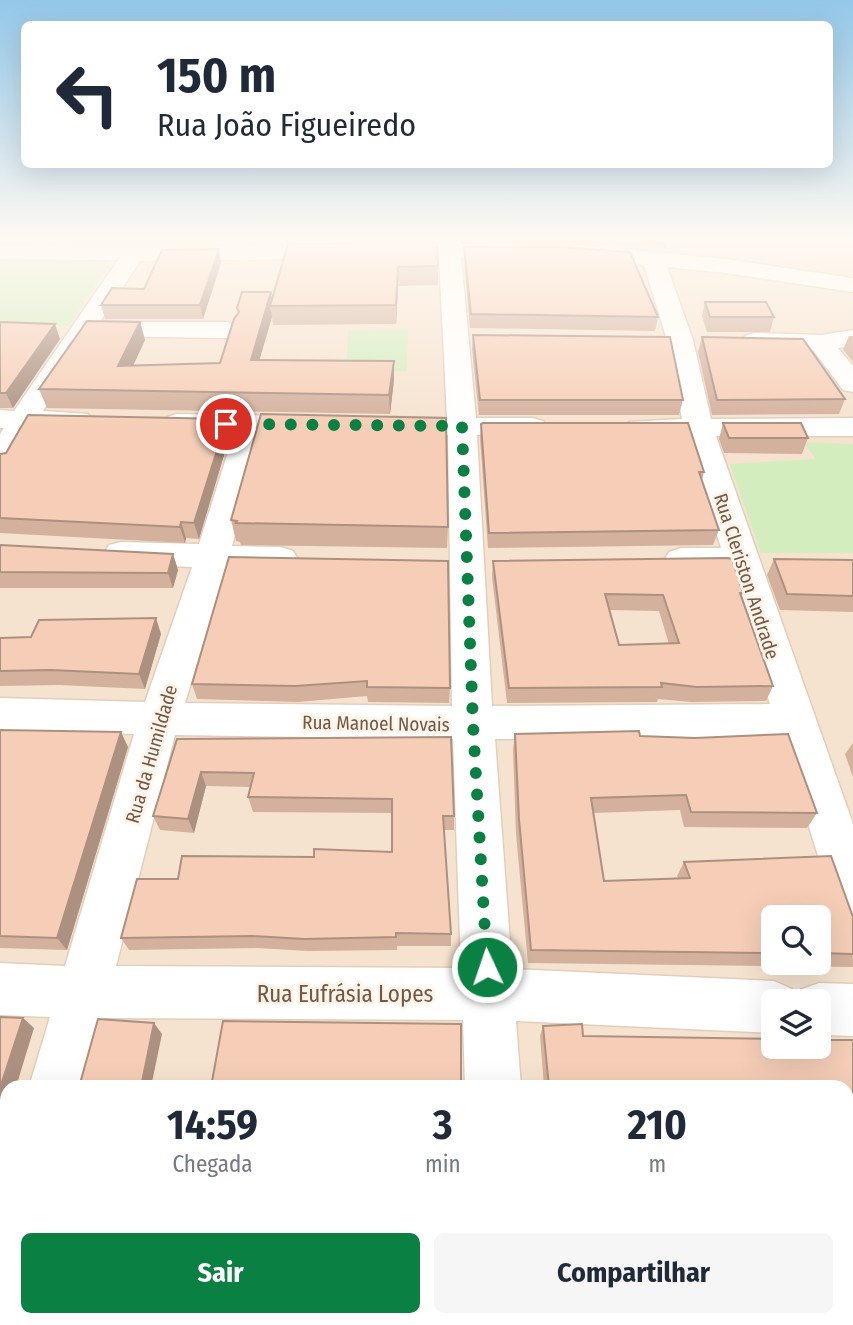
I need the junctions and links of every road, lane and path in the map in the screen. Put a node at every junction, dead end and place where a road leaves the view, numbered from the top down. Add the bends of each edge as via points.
1 (100, 303) edge
2 (461, 303) edge
3 (667, 303) edge
4 (82, 329) junction
5 (227, 330) edge
6 (853, 338) edge
7 (731, 341) edge
8 (821, 343) junction
9 (853, 384) edge
10 (12, 419) edge
11 (104, 421) edge
12 (144, 422) edge
13 (251, 424) junction
14 (330, 425) edge
15 (370, 425) edge
16 (462, 426) junction
17 (853, 426) edge
18 (559, 427) edge
19 (614, 428) edge
20 (698, 428) junction
21 (0, 461) edge
22 (93, 551) edge
23 (212, 558) junction
24 (306, 559) edge
25 (742, 559) junction
26 (646, 560) edge
27 (0, 714) edge
28 (159, 720) junction
29 (794, 720) junction
30 (473, 724) junction
31 (853, 891) edge
32 (0, 989) edge
33 (83, 992) junction
34 (488, 994) junction
35 (761, 1006) edge
36 (831, 1009) edge
37 (853, 1010) edge
38 (59, 1080) edge
39 (493, 1080) edge

1 - 4 street
2 - 16 street via 468,339
3 - 20 street, Rua Cleriston Andrade
4 - 5 street
4 - 10 street
6 - 8 street
7 - 8 street
8 - 9 street
10 - 11 street
10 - 21 street
12 - 13 street
13 - 14 street
13 - 23 street, Rua da Humildade
15 - 16 street
16 - 18 street
16 - 30 street
17 - 20 street
19 - 20 street
20 - 25 street, Rua Cleriston Andrade
22 - 23 street
23 - 24 street
23 - 28 street, Rua da Humildade
25 - 26 street
25 - 29 street, Rua Cleriston Andrade
27 - 28 street, Rua Manoel Novais
28 - 30 street, Rua Manoel Novais
28 - 33 street, Rua da Humildade
29 - 30 street, Rua Manoel Novais
29 - 31 street, Rua Cleriston Andrade
30 - 34 street
32 - 33 street, Rua Eufrásia Lopes
33 - 34 street, Rua Eufrásia Lopes
33 - 38 street, Rua da Humildade
34 - 35 street, Rua Eufrásia Lopes
34 - 39 street
36 - 37 street

